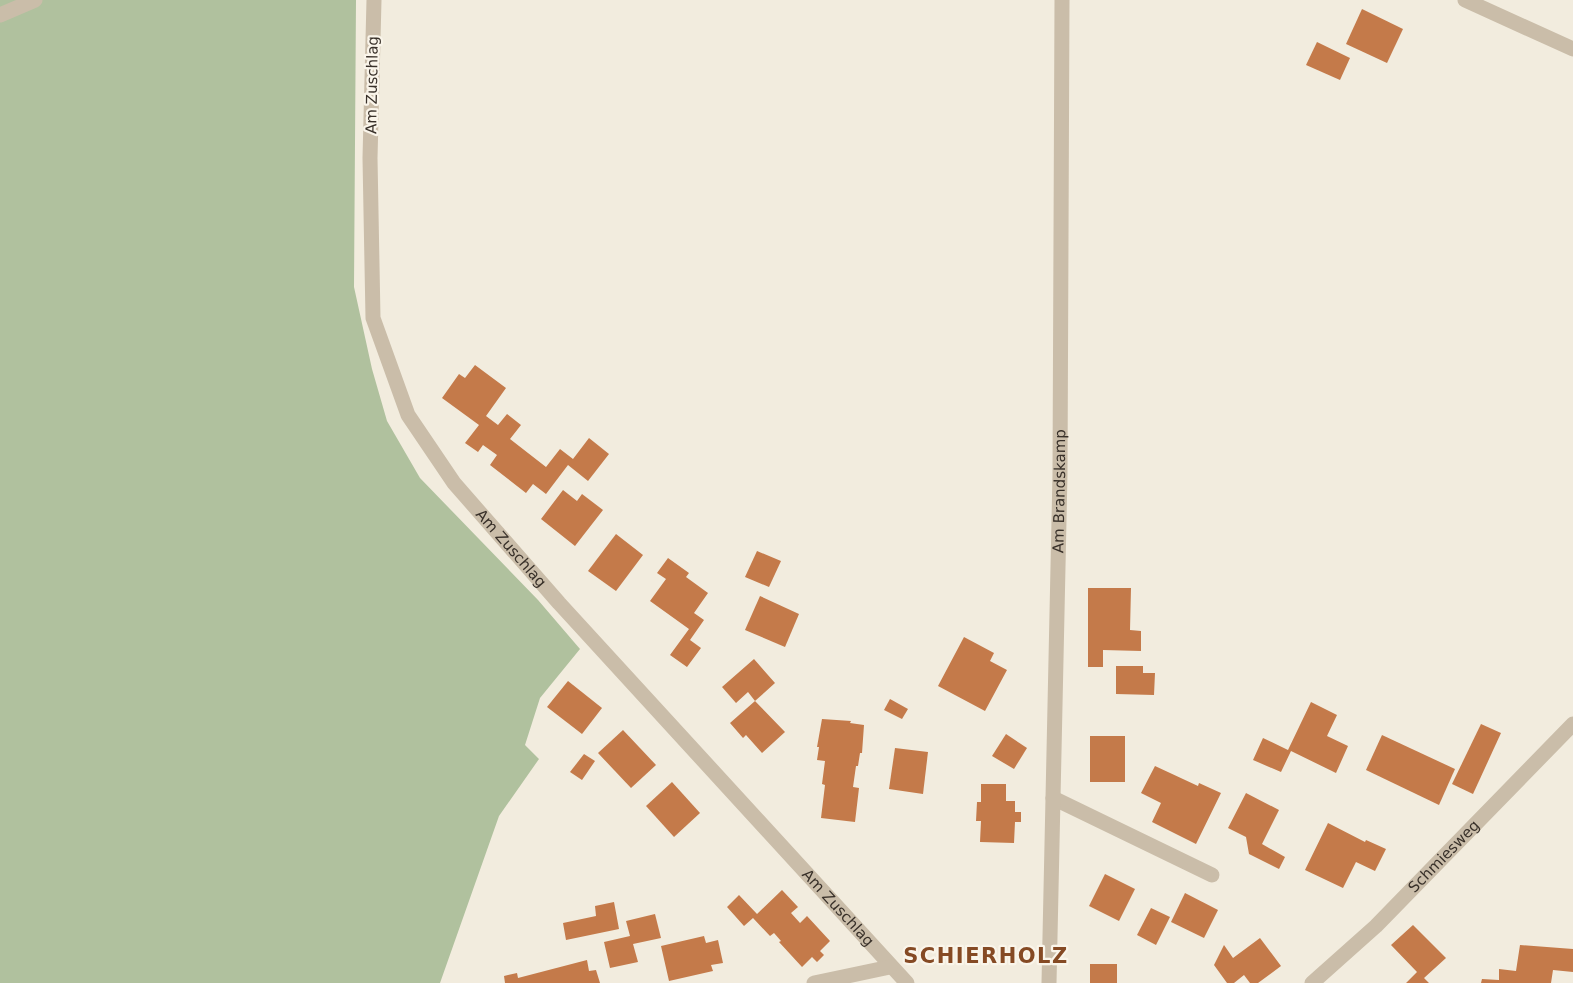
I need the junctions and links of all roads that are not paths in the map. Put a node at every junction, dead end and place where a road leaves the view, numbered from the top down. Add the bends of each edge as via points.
1 (35, 0) edge
2 (374, 0) edge
3 (1062, 0) edge
4 (1465, 0) edge
5 (0, 15) edge
6 (1573, 49) edge
7 (1573, 724) edge
8 (1053, 798) junction
9 (1212, 875) dead end
10 (890, 967) junction
11 (814, 983) edge
12 (907, 983) edge
13 (1049, 983) edge
14 (1313, 983) edge

1 - 5 street
2 - 10 street, Am Zuschlag via 370,158 374,318 408,415 454,483
3 - 8 street, Am Brandskamp via 1060,474
4 - 6 street
7 - 14 street, Schmiesweg via 1376,926
8 - 9 street
8 - 13 street, Am Brandskamp
10 - 11 street
10 - 12 street, Am Zuschlag

